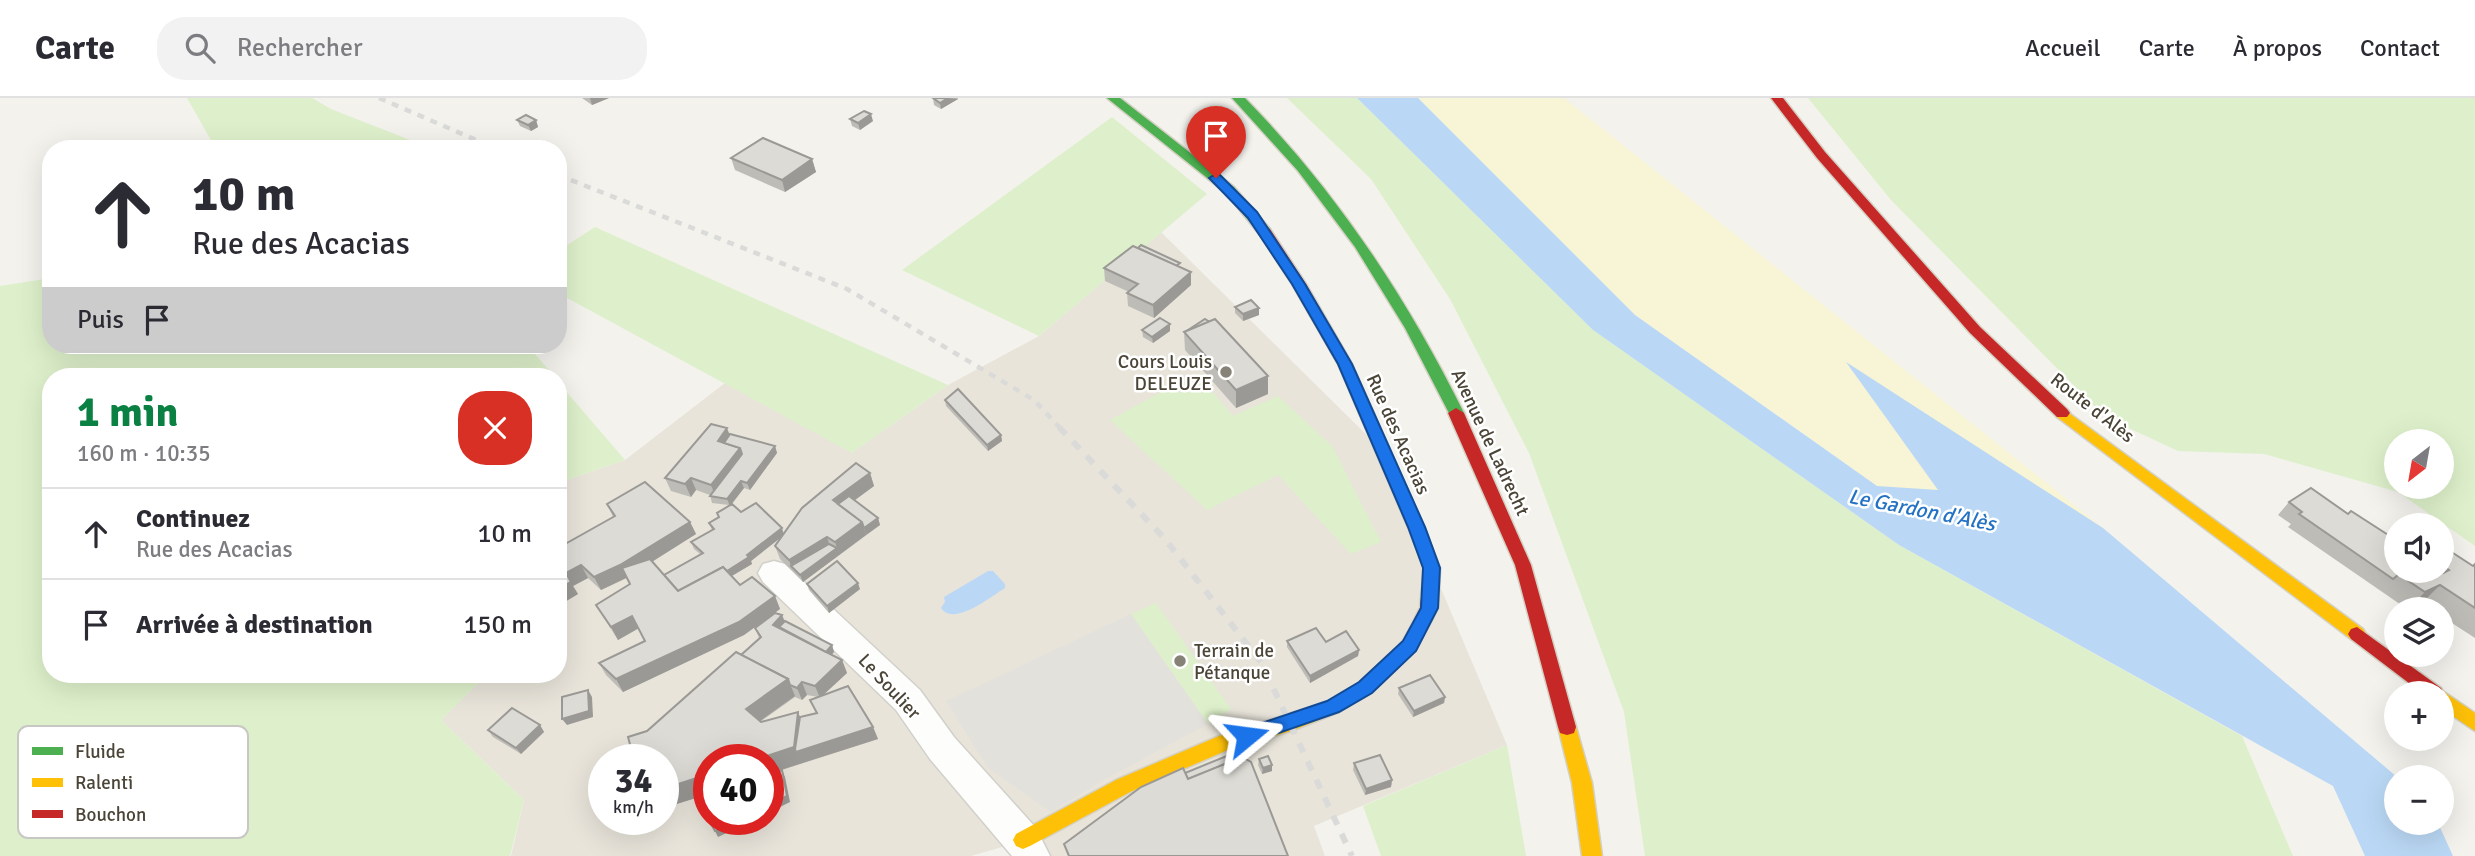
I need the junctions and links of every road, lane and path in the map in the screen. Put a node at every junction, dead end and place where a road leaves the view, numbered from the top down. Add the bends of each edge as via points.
1 (1112, 98) edge
2 (1238, 98) edge
3 (1777, 98) edge
4 (774, 573) dead end
5 (2419, 681) edge
6 (2454, 708) edge
7 (2475, 723) edge
8 (1027, 848) edge
9 (1592, 856) edge

1 - 8 main road, Rue des Acacias via 1230,190 1253,215 1298,284 1345,364 1424,547 1432,568 1429,608 1409,646 1366,688 1333,707 1226,742 1123,786
2 - 9 main road, Avenue de Ladrecht via 1270,129 1352,233 1438,375 1523,565 1582,783
3 - 5 main road, Route d'Alès via 1821,155 1975,330 2051,405
4 - 8 street, Le Soulier via 908,700 942,748
6 - 7 main road

